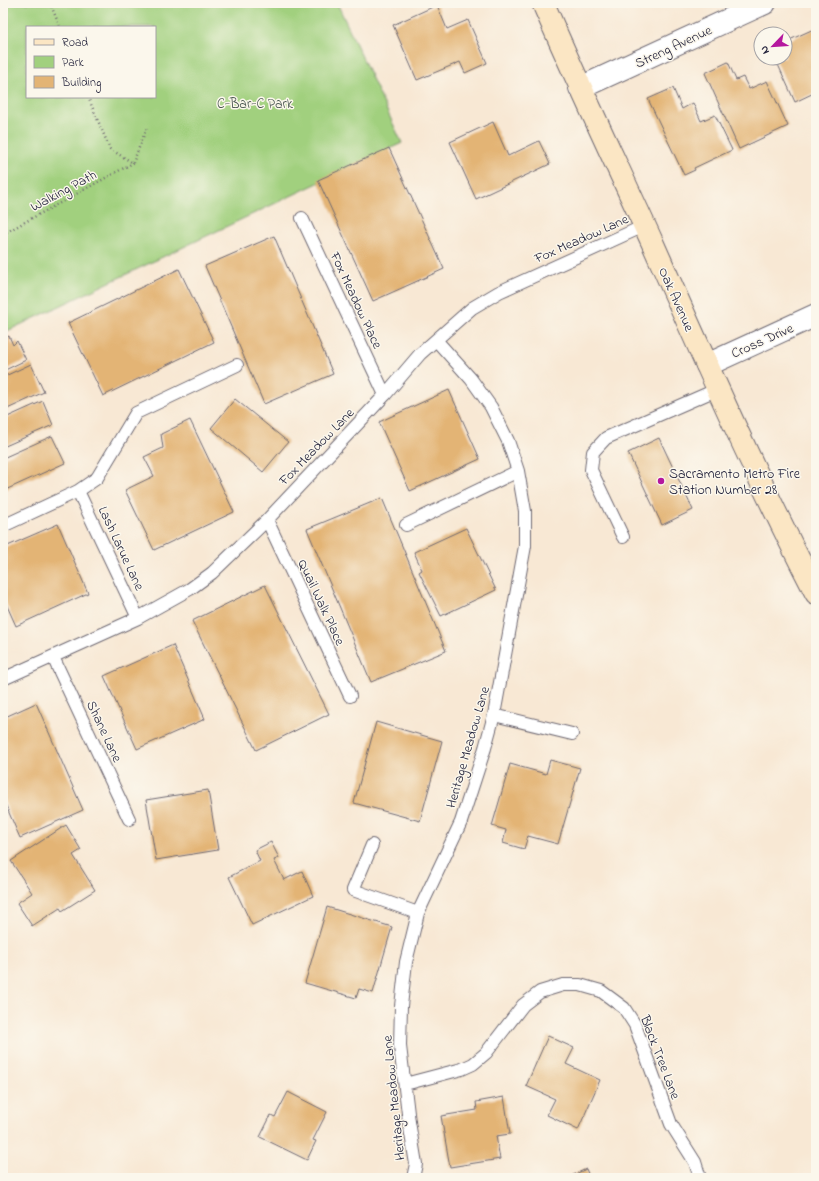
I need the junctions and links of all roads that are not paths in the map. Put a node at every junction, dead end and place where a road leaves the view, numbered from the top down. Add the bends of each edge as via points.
1 (543, 3) edge
2 (765, 3) edge
3 (580, 88) junction
4 (302, 218) dead end
5 (644, 226) junction
6 (816, 315) edge
7 (436, 340) junction
8 (238, 365) dead end
9 (707, 365) junction
10 (718, 389) junction
11 (385, 395) junction
12 (518, 471) junction
13 (78, 491) junction
14 (266, 520) junction
15 (406, 525) dead end
16 (3, 526) edge
17 (623, 536) dead end
18 (816, 593) edge
19 (138, 618) junction
20 (53, 657) junction
21 (3, 679) edge
22 (350, 696) dead end
23 (494, 715) junction
24 (572, 734) dead end
25 (129, 819) dead end
26 (372, 845) dead end
27 (418, 913) junction
28 (405, 1084) junction
29 (413, 1178) edge
30 (700, 1178) edge

1 - 3 main road, Oak Avenue
2 - 3 street, Streng Avenue
3 - 5 main road, Oak Avenue
4 - 11 lane, Fox Meadow Place
5 - 7 lane, Fox Meadow Lane via 499,292 472,308
5 - 9 main road, Oak Avenue
6 - 9 street, Cross Drive
7 - 11 lane, Fox Meadow Lane via 420,354
7 - 12 lane, Heritage Meadow Lane via 471,378 491,406 508,441
8 - 13 lane via 136,413 97,478
9 - 10 main road, Oak Avenue
10 - 17 lane via 606,438 593,452 591,470
10 - 18 main road, Oak Avenue via 781,526
11 - 14 lane, Fox Meadow Lane
12 - 15 lane
12 - 23 lane, Heritage Meadow Lane via 525,511 525,546
13 - 16 lane
13 - 19 lane, Lash Larue Lane
14 - 19 lane, Fox Meadow Lane via 212,574
14 - 22 lane, Quail Walk Place
19 - 20 lane, Fox Meadow Lane
20 - 21 lane, Fox Meadow Lane
20 - 25 lane, Shane Lane
23 - 24 lane
23 - 27 lane, Heritage Meadow Lane via 461,822
26 - 27 lane via 353,890
27 - 28 lane, Heritage Meadow Lane via 406,962 401,1006 400,1046
28 - 29 lane, Heritage Meadow Lane via 416,1164
28 - 30 lane, Black Tree Lane via 462,1070 473,1064 486,1053 523,1005 540,992 563,985 580,985 601,991 624,1008 635,1025 670,1124 695,1162

